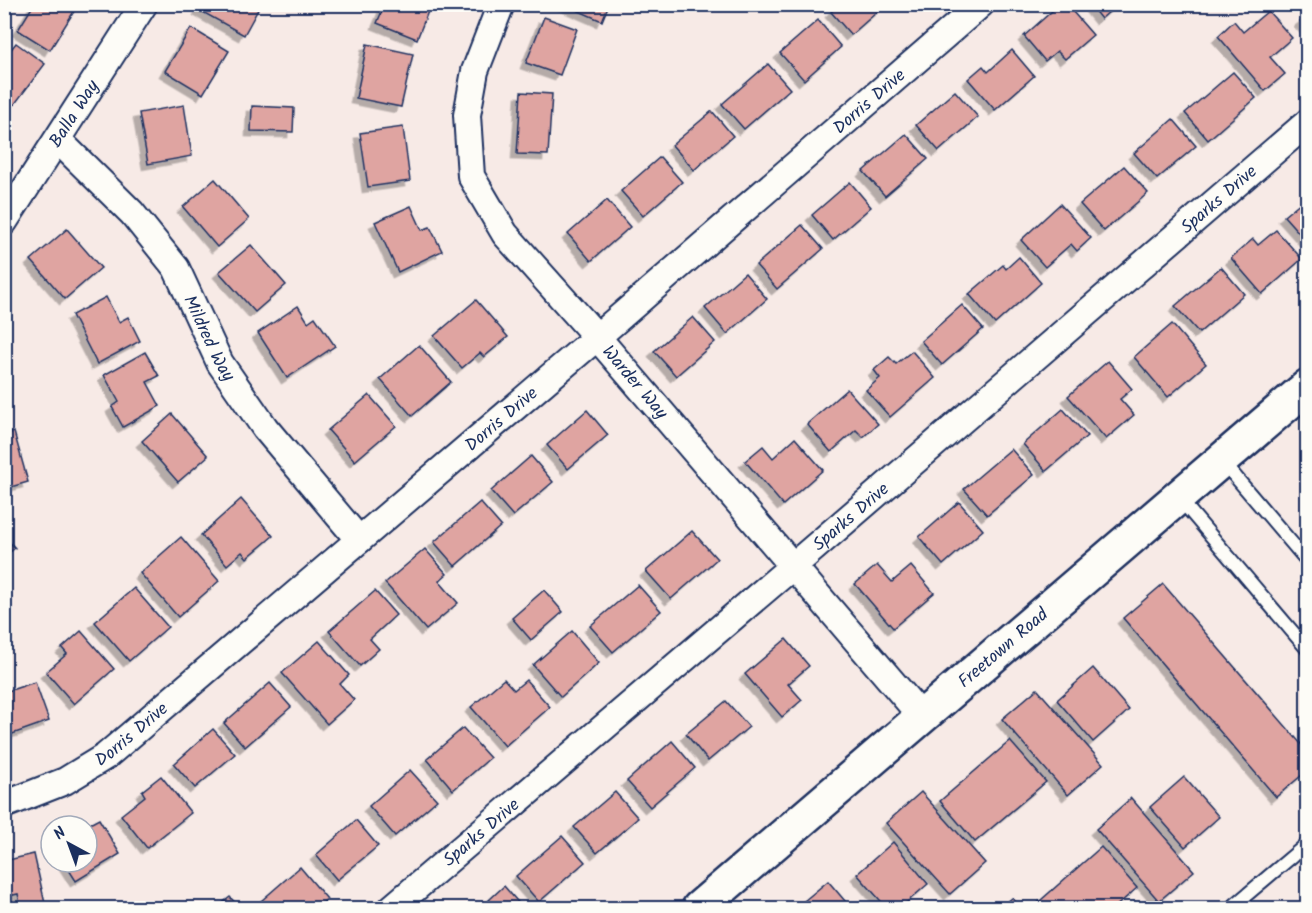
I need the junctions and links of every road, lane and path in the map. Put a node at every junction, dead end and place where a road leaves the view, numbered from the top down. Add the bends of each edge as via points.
1 (144, 4) edge
2 (501, 4) edge
3 (981, 4) edge
4 (1308, 122) edge
5 (58, 140) junction
6 (4, 222) edge
7 (597, 337) junction
8 (1308, 386) edge
9 (1222, 460) junction
10 (1179, 497) junction
11 (359, 540) junction
12 (1308, 562) edge
13 (793, 566) junction
14 (1308, 650) edge
15 (922, 717) junction
16 (4, 805) edge
17 (1308, 843) edge
18 (392, 909) edge
19 (699, 909) edge
20 (1231, 909) edge

1 - 5 street, Balla Way
2 - 7 street, Warder Way via 475,71 466,115 471,176 505,234
3 - 7 street, Dorris Drive
4 - 13 street, Sparks Drive
5 - 6 street, Balla Way
5 - 11 street, Mildred Way via 132,213 176,268 220,363 265,428
7 - 11 street, Dorris Drive
7 - 13 street, Warder Way
8 - 9 street, Freetown Road
9 - 10 street, Freetown Road
9 - 12 lane
10 - 14 lane
10 - 15 street, Freetown Road
11 - 16 street, Dorris Drive via 106,756 65,781
13 - 15 street, Warder Way
13 - 18 street, Sparks Drive
15 - 19 street, Freetown Road
17 - 20 lane

